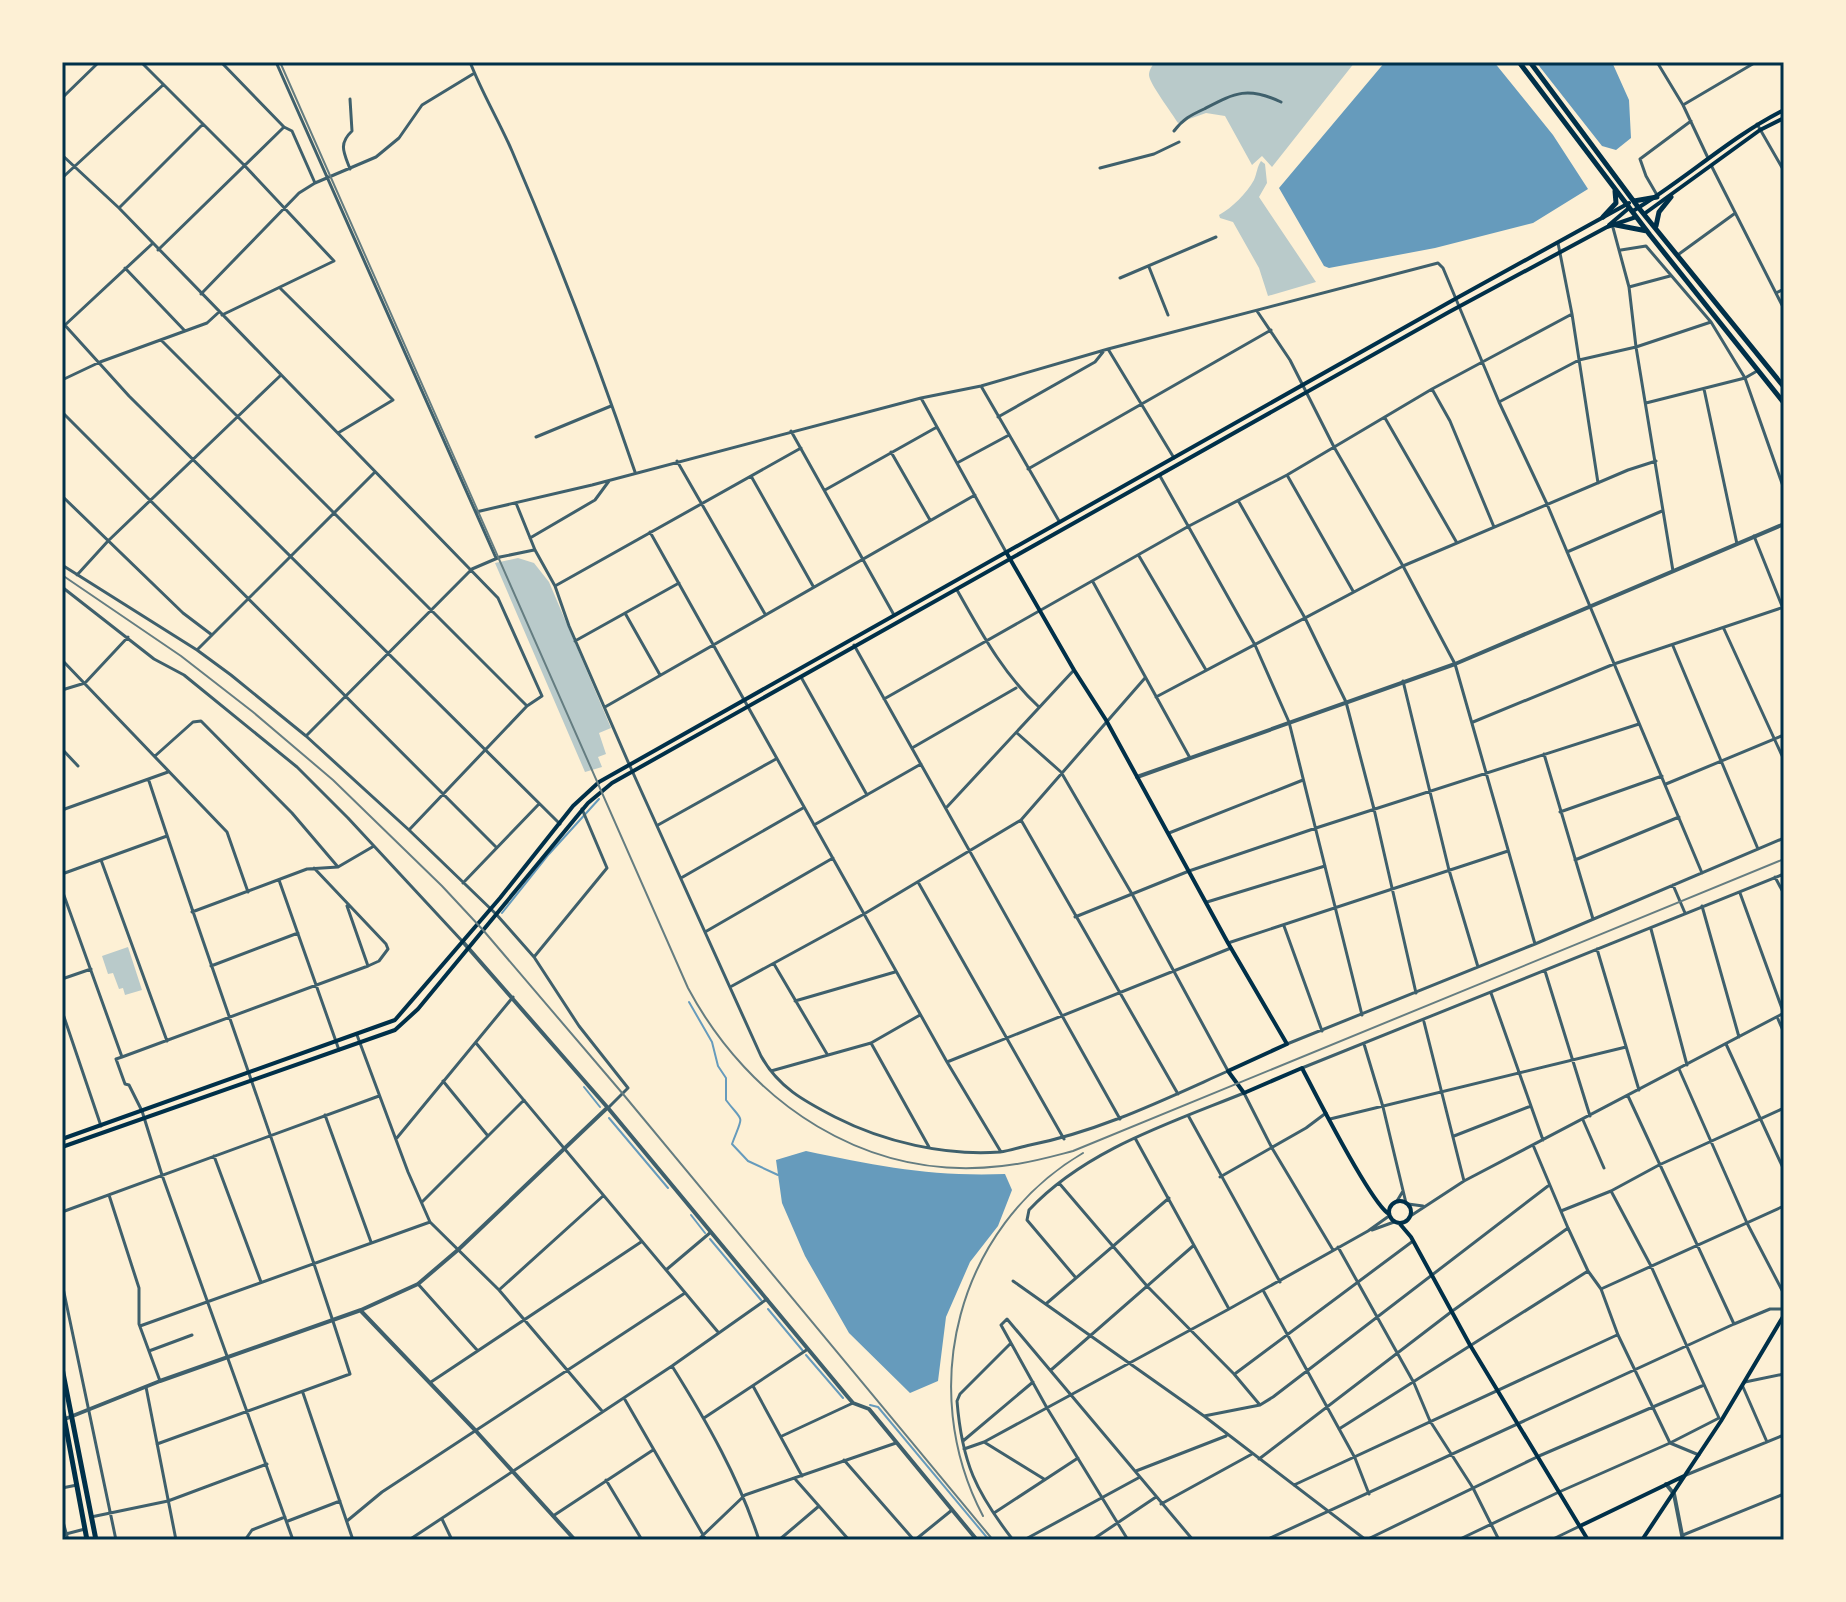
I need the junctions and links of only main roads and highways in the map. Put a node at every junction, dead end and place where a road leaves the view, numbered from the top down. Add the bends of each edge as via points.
1 (1519, 62) edge
2 (1530, 62) edge
3 (1784, 110) edge
4 (1784, 118) edge
5 (1613, 186) junction
6 (1658, 197) joint
7 (1671, 197) junction
8 (1633, 206) junction
9 (1640, 216) junction
10 (1603, 217) junction
11 (1612, 225) junction
12 (1656, 227) junction
13 (1648, 231) junction
14 (1784, 387) edge
15 (1784, 403) edge
16 (1006, 552) junction
17 (1011, 559) junction
18 (62, 1139) edge
19 (62, 1147) edge
20 (1375, 1199) junction
21 (1396, 1202) junction
22 (1389, 1215) junction
23 (1410, 1217) junction
24 (1397, 1223) junction
25 (1412, 1239) junction
26 (1784, 1319) edge
27 (62, 1368) edge
28 (62, 1406) edge
29 (66, 1419) edge
30 (1686, 1475) junction
31 (1580, 1526) junction
32 (87, 1540) edge
33 (96, 1540) edge
34 (1588, 1540) edge
35 (1642, 1540) edge

1 - 5 highway
2 - 8 highway
3 - 6 main road
4 - 7 main road
5 - 8 highway
5 - 10 highway via 1616,203
6 - 8 highway
7 - 9 main road
7 - 12 highway via 1659,212
8 - 9 highway
8 - 10 main road
8 - 11 main road
9 - 11 main road
9 - 12 highway
9 - 13 highway
10 - 16 main road
11 - 13 highway
11 - 17 main road
12 - 14 highway
13 - 15 highway via 1713,320
16 - 17 main road
16 - 18 main road via 591,789 400,1017
17 - 19 main road via 595,795 395,1030
17 - 20 main road via 1287,1044 1228,1071 1244,1093 1302,1068
20 - 21 main road
20 - 22 main road
21 - 22 main road
21 - 23 main road via 1407,1203
22 - 24 main road
23 - 24 main road
23 - 25 main road
24 - 25 main road
25 - 31 main road
26 - 30 main road
27 - 29 highway
28 - 29 highway
29 - 32 highway
29 - 33 highway
30 - 31 main road
30 - 35 main road
31 - 34 main road

